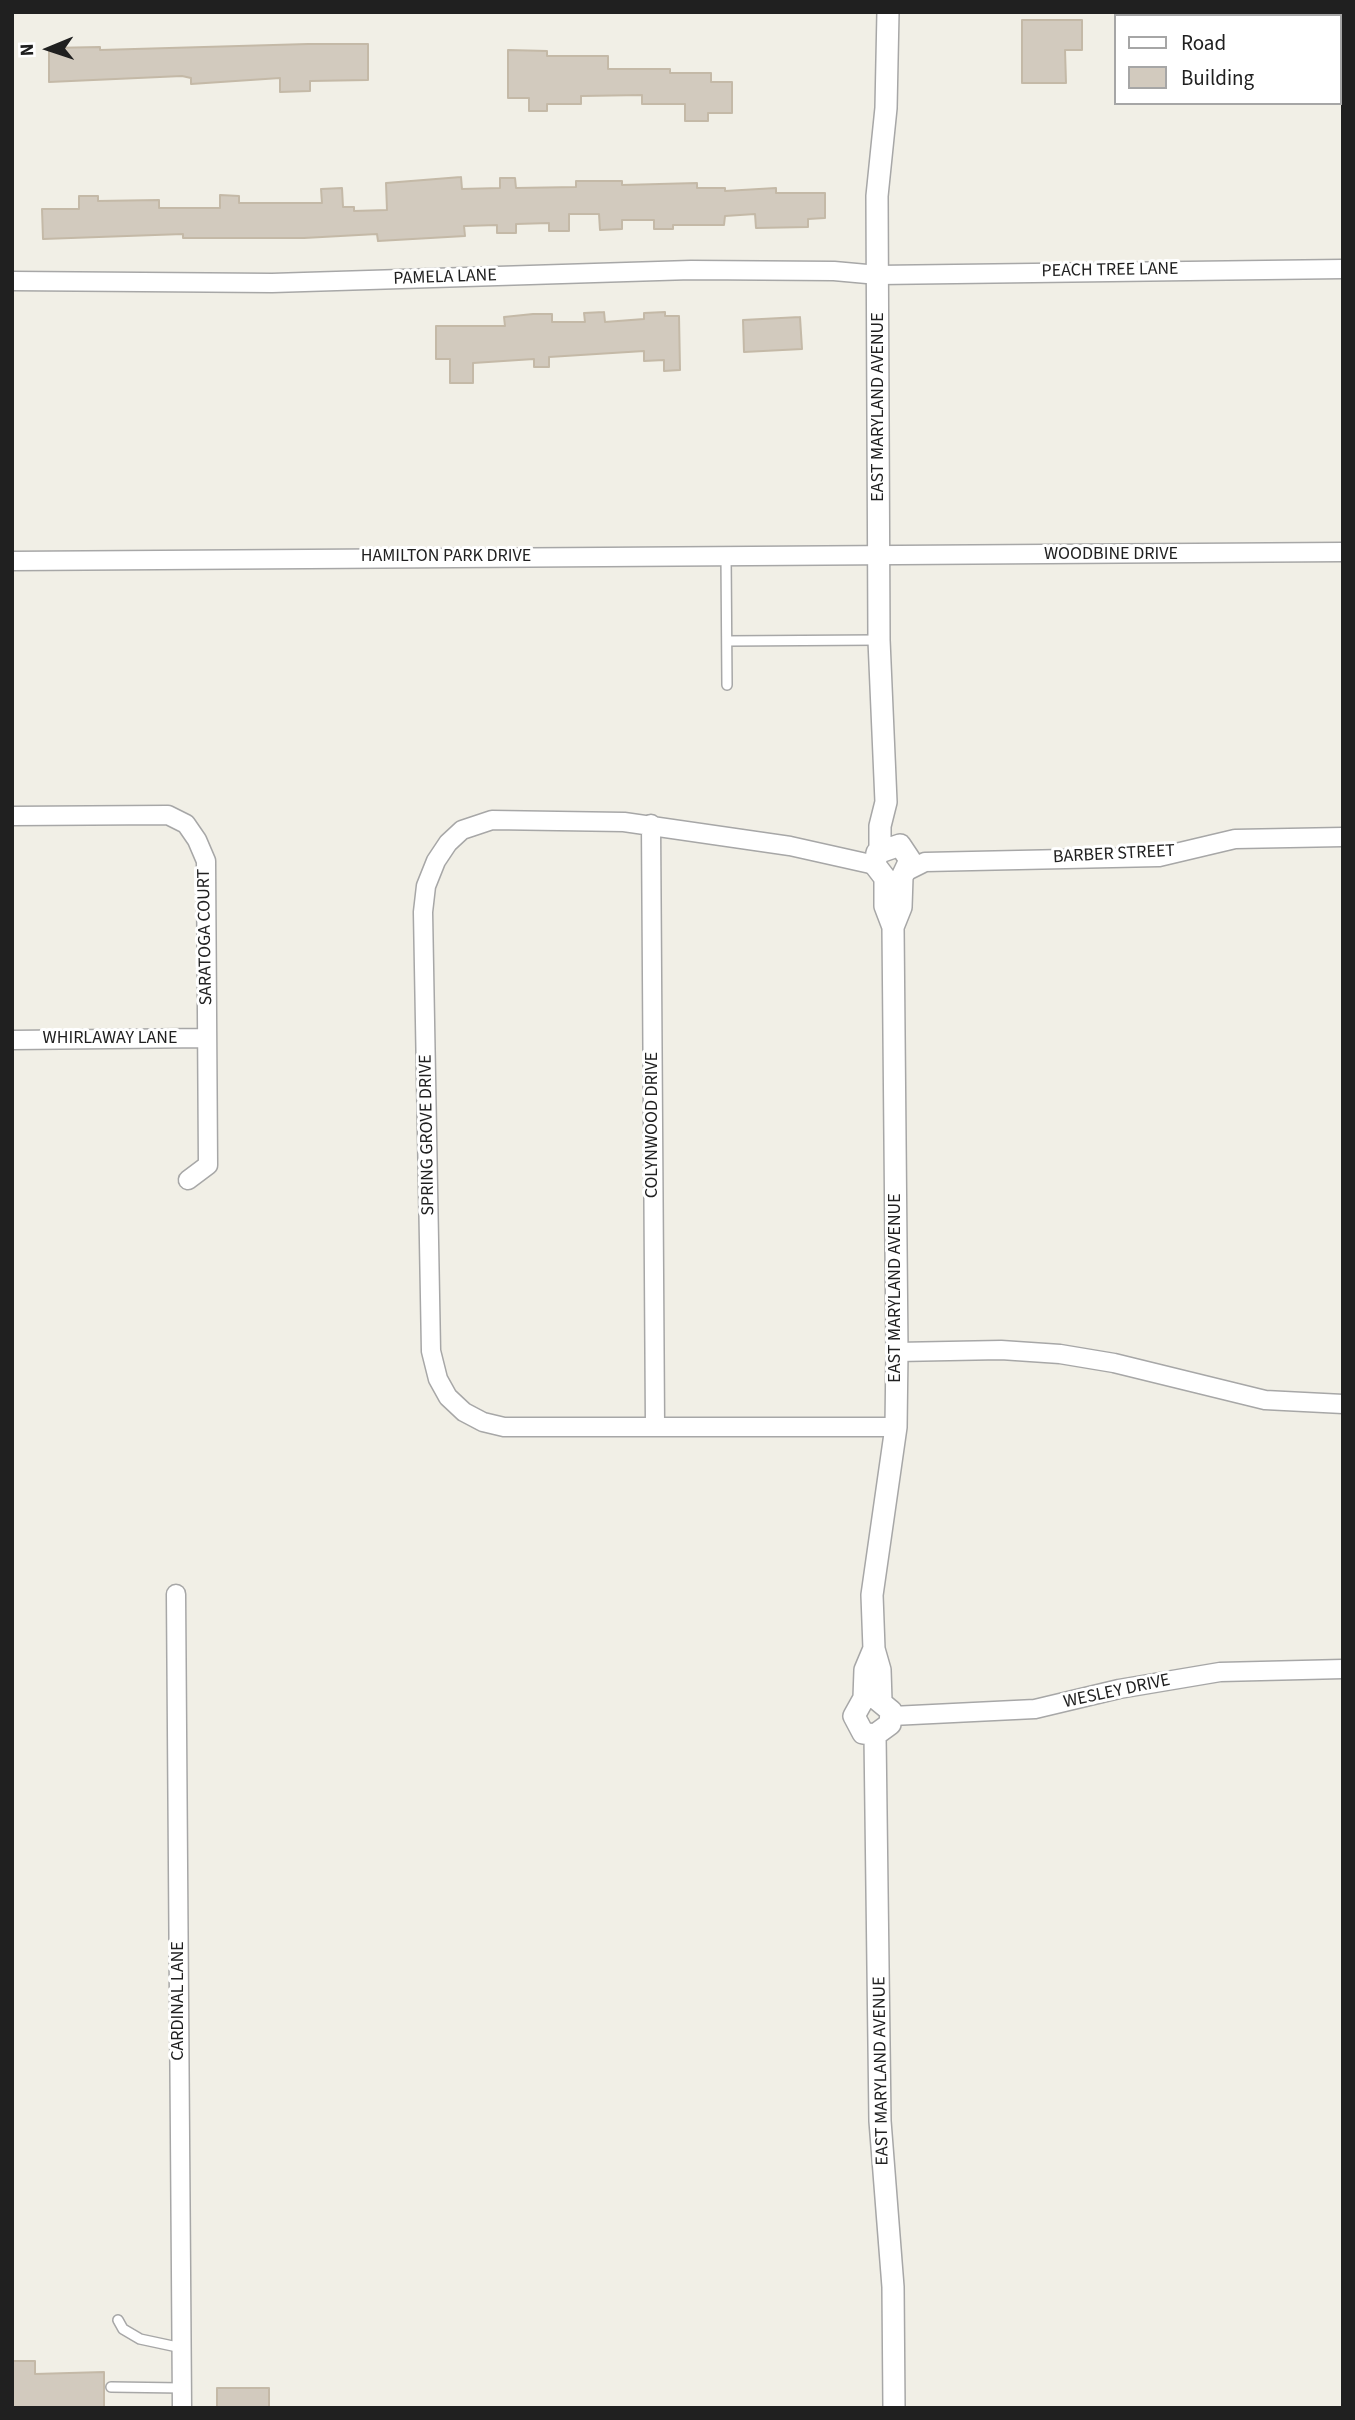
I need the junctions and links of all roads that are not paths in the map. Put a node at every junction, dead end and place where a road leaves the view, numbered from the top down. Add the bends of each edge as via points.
1 (888, 12) edge
2 (1343, 269) edge
3 (878, 275) junction
4 (12, 281) edge
5 (1343, 552) edge
6 (879, 554) junction
7 (726, 555) junction
8 (12, 561) edge
9 (879, 640) junction
10 (727, 641) junction
11 (727, 685) dead end
12 (12, 816) edge
13 (651, 824) junction
14 (1343, 837) edge
15 (892, 862) junction
16 (207, 1038) junction
17 (12, 1040) edge
18 (188, 1180) dead end
19 (897, 1352) junction
20 (1343, 1404) edge
21 (654, 1425) junction
22 (896, 1427) junction
23 (176, 1594) dead end
24 (1343, 1670) edge
25 (879, 1705) junction
26 (874, 1735) junction
27 (118, 2320) dead end
28 (182, 2348) junction
29 (111, 2387) dead end
30 (182, 2388) junction
31 (182, 2408) edge
32 (894, 2408) edge

1 - 3 street, EAST MARYLAND AVENUE via 886,108 877,196
2 - 3 street, PEACH TREE LANE
3 - 4 street, PAMELA LANE via 691,270 284,283
3 - 6 street, EAST MARYLAND AVENUE
5 - 6 street, WOODBINE DRIVE
6 - 7 street, HAMILTON PARK DRIVE
6 - 9 street, EAST MARYLAND AVENUE
7 - 8 street, HAMILTON PARK DRIVE
7 - 10 lane
9 - 10 lane
9 - 15 street, EAST MARYLAND AVENUE via 886,802 895,814
10 - 11 lane
12 - 16 street, SARATOGA COURT via 168,815 187,824 206,861
13 - 15 street, SPRING GROVE DRIVE
13 - 21 street, COLYNWOOD DRIVE
13 - 21 street, SPRING GROVE DRIVE via 571,819 479,822 462,830 436,861 426,886 423,912 431,1351 438,1379 464,1412 493,1424
14 - 15 street, BARBER STREET via 1235,839 1159,857
15 - 19 street, EAST MARYLAND AVENUE via 901,907 892,927
16 - 17 street, WHIRLAWAY LANE
16 - 18 street, SARATOGA COURT via 208,1165
19 - 20 street via 1060,1354 1265,1400
19 - 22 street, EAST MARYLAND AVENUE
21 - 22 street, SPRING GROVE DRIVE
22 - 25 street, EAST MARYLAND AVENUE via 872,1595
23 - 28 street, CARDINAL LANE
24 - 25 street, WESLEY DRIVE via 1220,1672 1035,1709
25 - 26 street via 890,1724
25 - 26 street, EAST MARYLAND AVENUE via 854,1716 863,1732
26 - 32 street, EAST MARYLAND AVENUE via 880,2121 893,2287
27 - 28 lane via 123,2329 140,2339
28 - 30 street, CARDINAL LANE
29 - 30 lane
30 - 31 street, CARDINAL LANE

